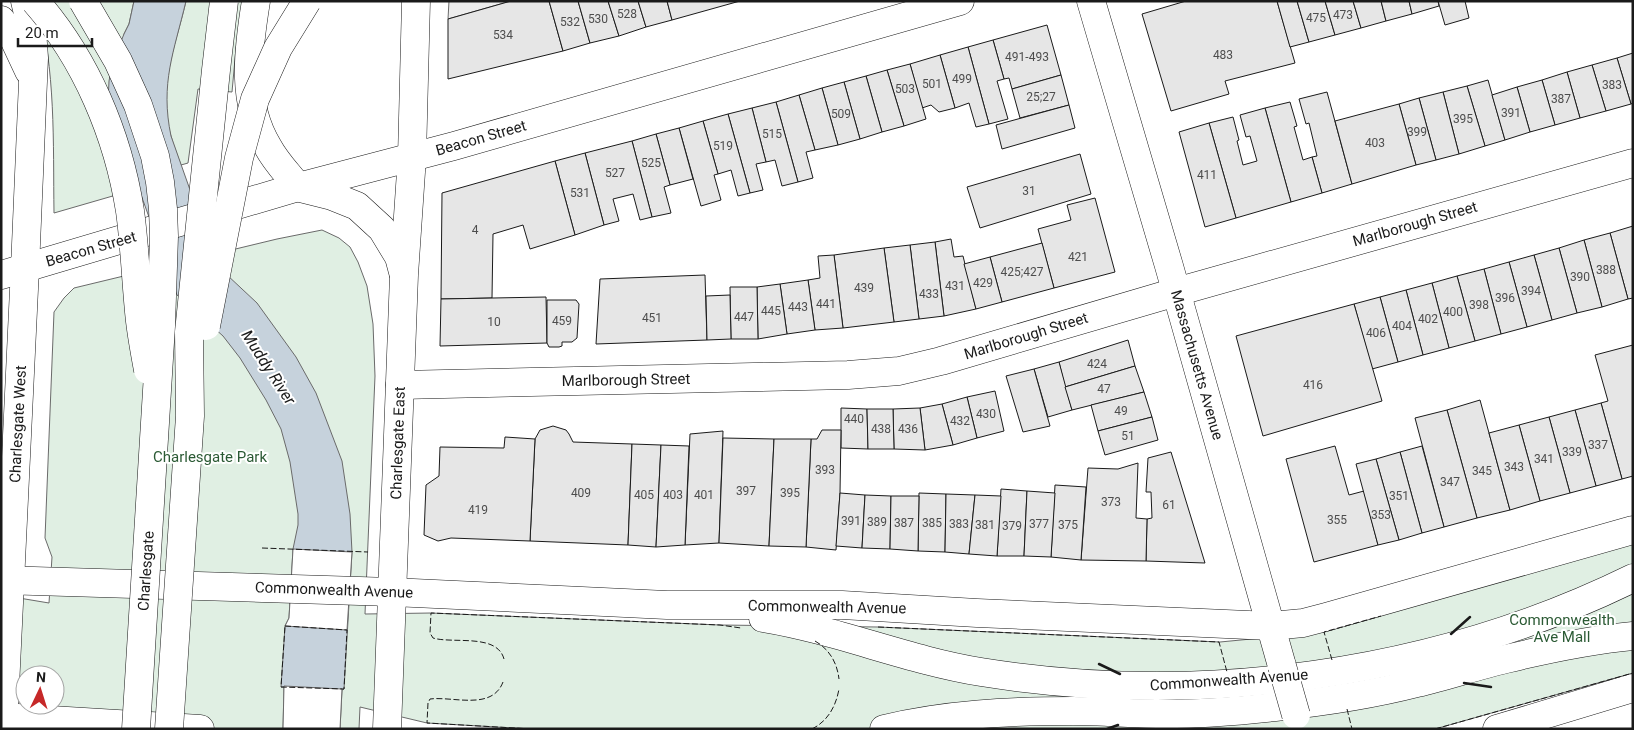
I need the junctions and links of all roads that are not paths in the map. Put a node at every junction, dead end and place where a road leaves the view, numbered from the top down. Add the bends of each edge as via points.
1 (25, 1) edge
2 (35, 1) edge
3 (82, 1) edge
4 (224, 1) edge
5 (256, 1) edge
6 (307, 1) edge
7 (416, 1) edge
8 (960, 1) edge
9 (1091, 1) edge
10 (1, 20) edge
11 (32, 78) junction
12 (412, 157) junction
13 (1633, 162) edge
14 (298, 187) junction
15 (13, 272) edge
16 (404, 275) junction
17 (1176, 292) junction
18 (400, 385) junction
19 (156, 414) junction
20 (190, 416) junction
21 (1633, 530) edge
22 (1633, 578) edge
23 (6, 580) edge
24 (392, 592) junction
25 (668, 605) junction
26 (1271, 626) junction
27 (1633, 636) edge
28 (1633, 688) edge
29 (2, 721) edge
30 (1298, 722) edge
31 (136, 729) edge
32 (169, 729) edge
33 (200, 729) edge
34 (387, 729) edge
35 (884, 729) edge
36 (1497, 729) edge

1 - 11 main road, Charlesgate West via 32,30
2 - 19 main road, bridge via 86,75 117,156 130,213 140,324
3 - 19 main road, bridge via 132,90 159,176 164,236
4 - 20 main road, bridge via 189,332
5 - 14 main road via 248,62 249,91 267,145
6 - 20 main road, bridge via 273,58 255,99 245,133
7 - 12 main road, Charlesgate East
8 - 12 main road, Beacon Street
9 - 17 main road, Massachusetts Avenue
10 - 11 main road via 14,39
11 - 15 main road, Charlesgate West
12 - 14 main road, Beacon Street
12 - 16 main road, Charlesgate East
13 - 17 main road, Marlborough Street
14 - 15 main road, Beacon Street, bridge
14 - 16 main road via 357,206 387,237 399,257
15 - 23 main road, Charlesgate West
16 - 18 main road, Charlesgate East
17 - 18 main road, Marlborough Street via 899,371 848,375
17 - 26 main road, Massachusetts Avenue
18 - 24 main road, Charlesgate East
19 - 31 main road, Charlesgate, bridge
20 - 32 main road, bridge
21 - 26 main road, Commonwealth Avenue via 1326,617
22 - 25 main road, Commonwealth Avenue via 1544,616 1446,648 1338,671 1196,685 1091,684 981,672 915,658 788,622
23 - 24 main road, Commonwealth Avenue
23 - 29 main road, Charlesgate West
24 - 25 main road, Commonwealth Avenue
24 - 34 main road, Charlesgate East
25 - 26 main road, Commonwealth Avenue via 850,606
26 - 30 main road, Massachusetts Avenue, bridge
27 - 35 main road, Commonwealth Avenue via 1550,649 1409,685 1311,703 1205,713 1059,711 981,714
28 - 36 main road
29 - 33 main road

